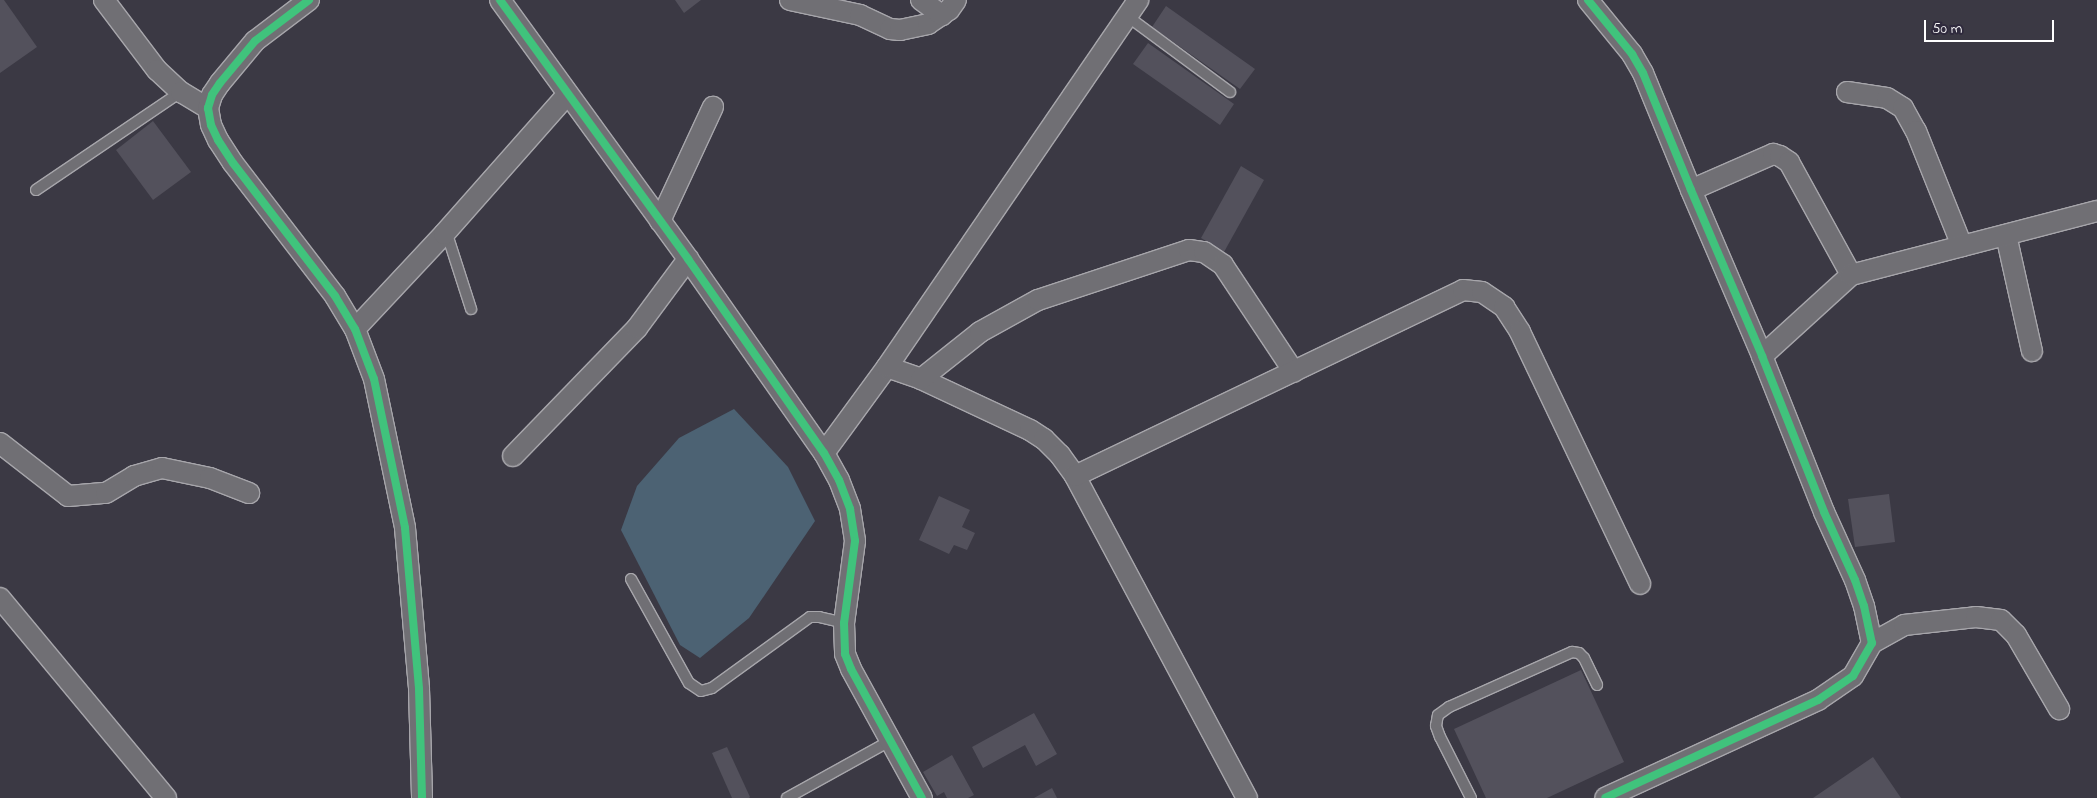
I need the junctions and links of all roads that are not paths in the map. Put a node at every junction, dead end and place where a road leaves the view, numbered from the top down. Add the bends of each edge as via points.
1 (104, 0) edge
2 (309, 0) edge
3 (500, 0) edge
4 (790, 0) edge
5 (921, 0) edge
6 (956, 0) edge
7 (1588, 0) edge
8 (1133, 8) edge
9 (942, 15) junction
10 (181, 92) junction
11 (1230, 92) dead end
12 (1847, 92) dead end
13 (566, 95) junction
14 (713, 107) dead end
15 (208, 108) junction
16 (36, 190) dead end
17 (1691, 190) junction
18 (2097, 211) edge
19 (660, 221) junction
20 (446, 231) junction
21 (2006, 235) junction
22 (1962, 246) junction
23 (688, 259) junction
24 (1851, 275) junction
25 (472, 309) dead end
26 (355, 329) junction
27 (2032, 351) dead end
28 (1762, 356) junction
29 (887, 367) junction
30 (1294, 372) junction
31 (922, 379) junction
32 (0, 443) edge
33 (824, 453) junction
34 (513, 456) dead end
35 (1075, 476) junction
36 (249, 493) dead end
37 (631, 579) dead end
38 (1640, 584) dead end
39 (0, 598) edge
40 (844, 623) junction
41 (1872, 644) junction
42 (1598, 685) dead end
43 (2059, 709) dead end
44 (890, 741) junction
45 (166, 798) edge
46 (422, 798) edge
47 (786, 798) edge
48 (922, 798) edge
49 (1248, 798) edge
50 (1471, 798) edge
51 (1605, 798) edge

1 - 10 street via 157,70
2 - 15 street via 255,41 212,94
3 - 13 street
4 - 9 street via 860,15 890,29 918,27
5 - 9 street
6 - 9 street
7 - 17 street via 1644,73
8 - 11 lane
8 - 29 street
10 - 15 street
10 - 16 lane
12 - 22 street via 1887,98 1903,108 1916,131
13 - 19 street
13 - 20 street
14 - 19 street
15 - 26 street via 211,125 233,163 335,296
17 - 24 street via 1773,154 1780,156 1789,162
17 - 28 street
18 - 21 street
19 - 23 street
20 - 25 lane
20 - 26 street
21 - 22 street
21 - 27 street
22 - 24 street
23 - 33 street
23 - 34 street via 637,328
24 - 28 street
26 - 46 street via 374,378 405,528 419,689
28 - 41 street via 1824,512 1855,580
29 - 31 street
29 - 33 street
30 - 31 street via 1223,265 1204,252 1189,250 1038,300 980,332
30 - 35 street
30 - 38 street via 1463,290 1482,292 1504,307 1520,332
31 - 35 street via 1030,430 1044,439
32 - 36 street via 68,496 106,493 134,476 162,468 210,478
33 - 40 street via 850,509 855,541
35 - 49 street
37 - 40 lane via 689,683 701,691 712,688 810,617
39 - 45 street
40 - 44 street via 843,641 851,669
41 - 43 street via 1904,625 1976,617 2001,620 2016,636
41 - 51 street via 1854,676 1818,700
42 - 50 lane via 1584,658 1572,652 1449,707 1438,715 1436,726 1440,737
44 - 47 lane
44 - 48 street

